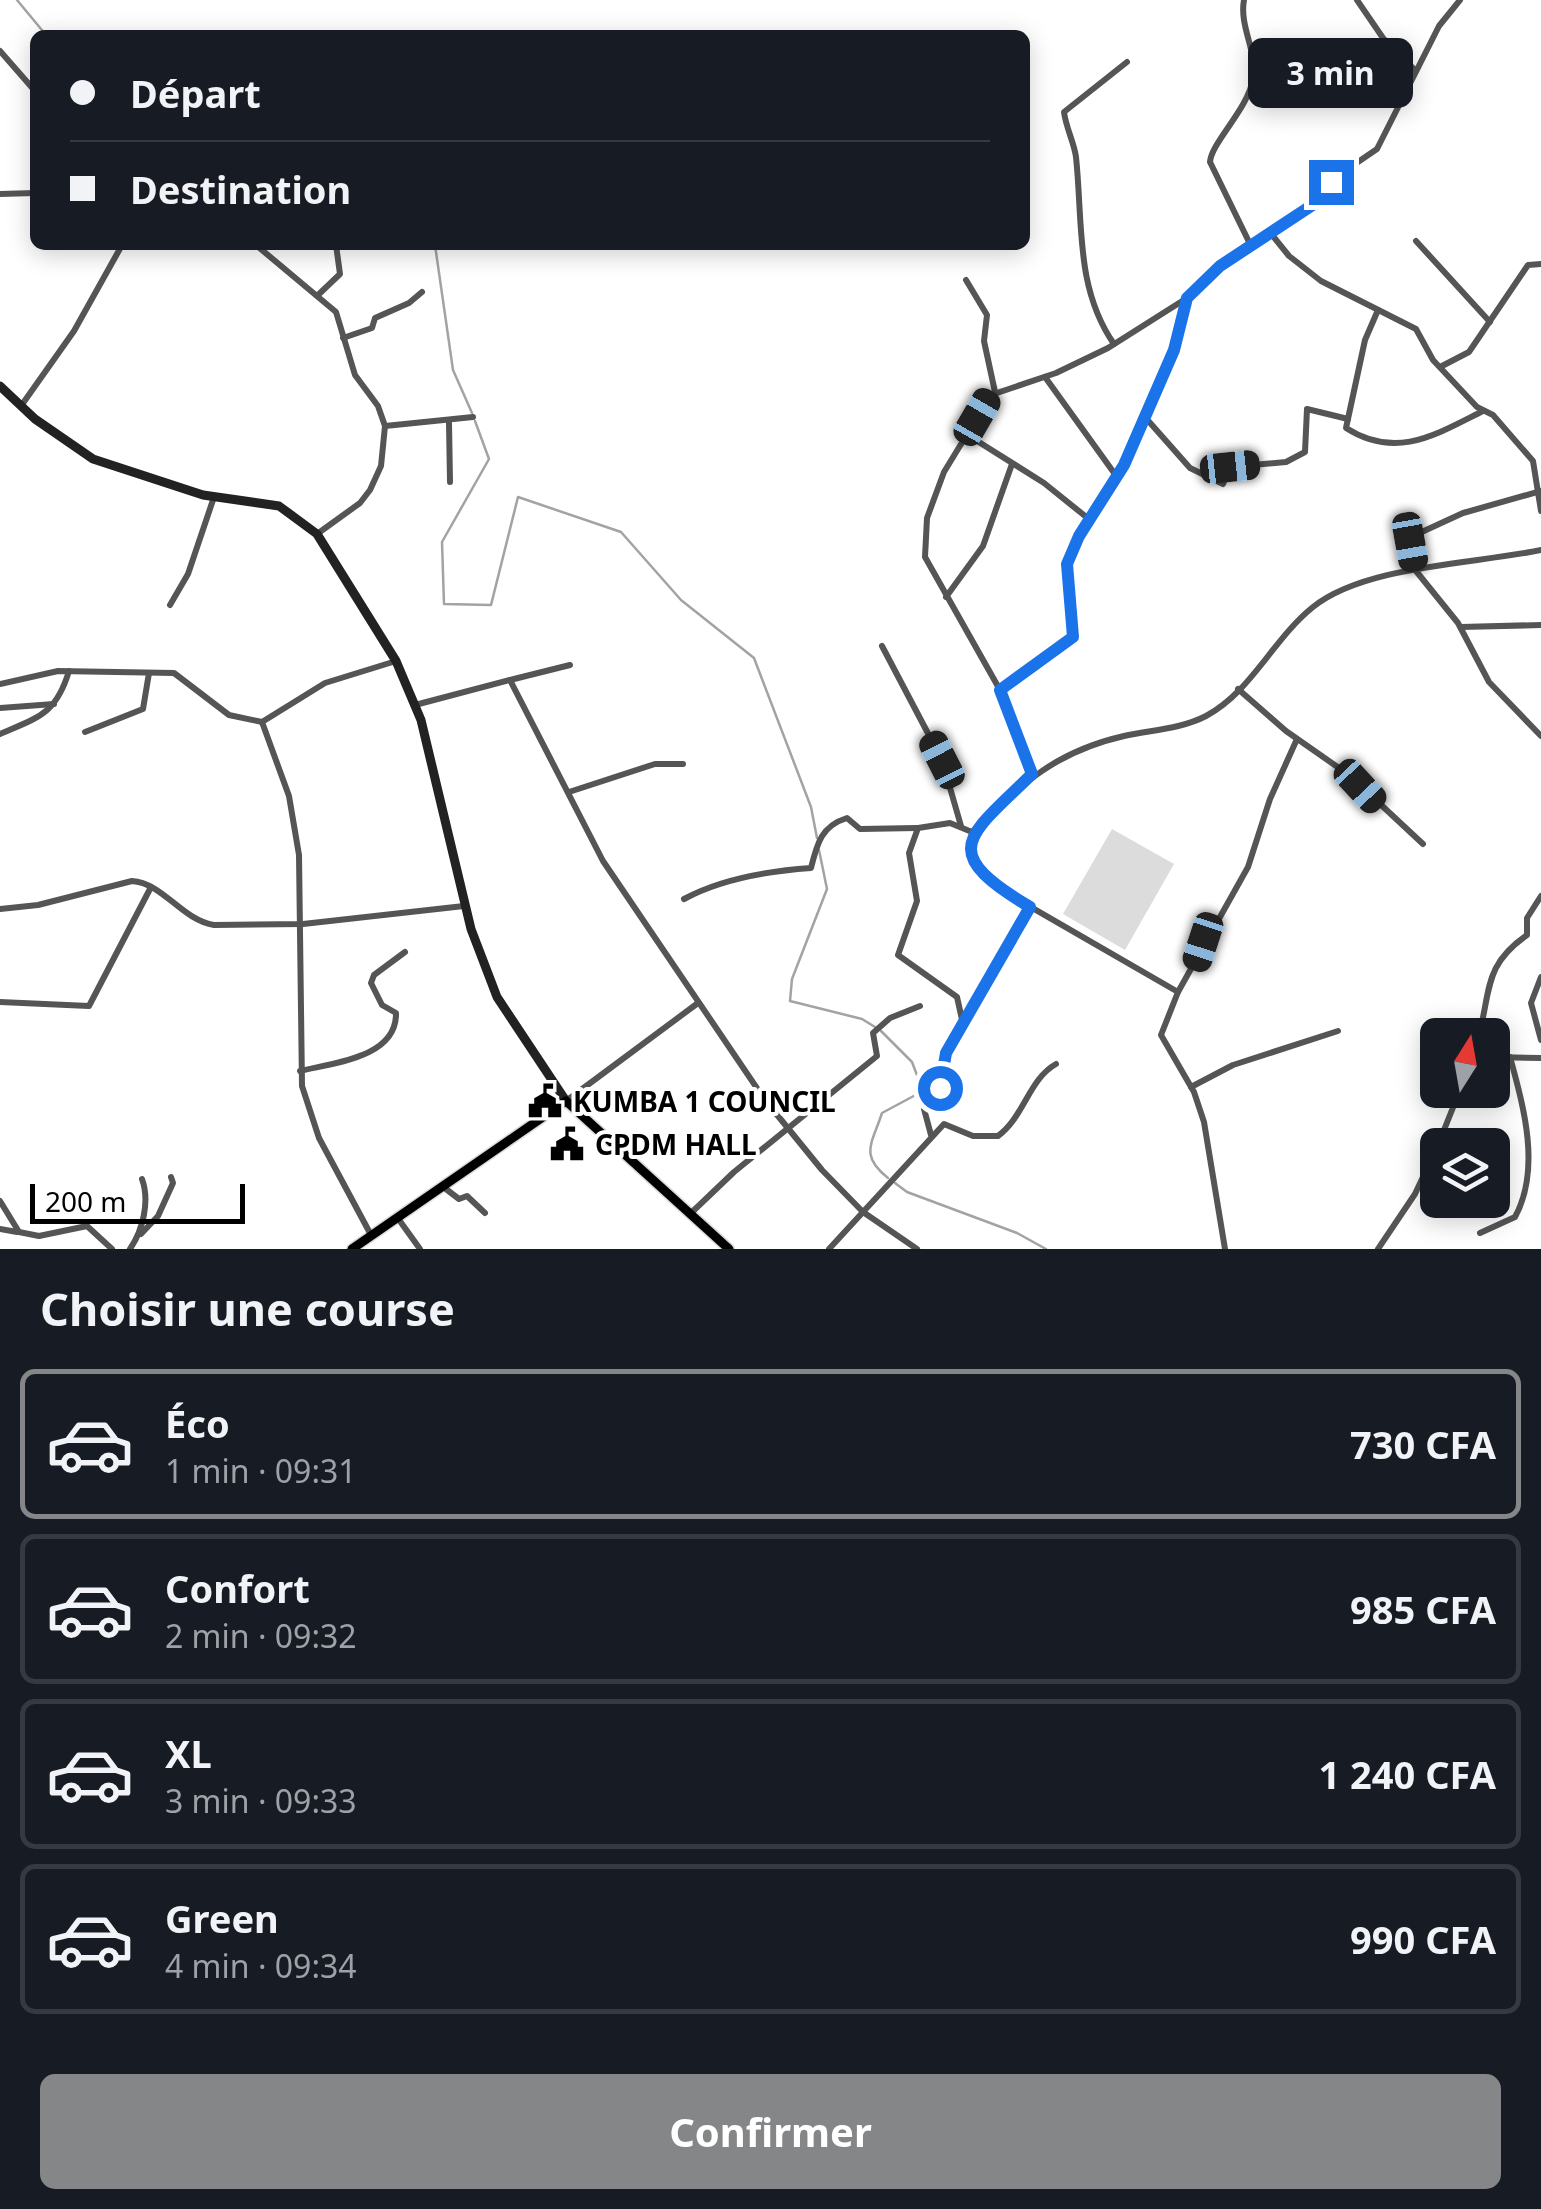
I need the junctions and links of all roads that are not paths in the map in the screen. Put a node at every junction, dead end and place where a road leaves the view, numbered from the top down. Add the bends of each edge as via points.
1 (1244, 0) edge
2 (1357, 0) edge
3 (1460, 0) edge
4 (0, 52) edge
5 (1127, 62) dead end
6 (1416, 70) junction
7 (30, 86) edge
8 (30, 193) edge
9 (0, 194) edge
10 (1272, 235) junction
11 (1416, 241) dead end
12 (1251, 246) junction
13 (119, 250) edge
14 (262, 250) edge
15 (337, 250) edge
16 (1541, 264) edge
17 (966, 280) dead end
18 (422, 292) dead end
19 (318, 295) junction
20 (1187, 298) junction
21 (1378, 310) junction
22 (1490, 322) junction
23 (344, 338) junction
24 (1114, 344) junction
25 (1442, 366) junction
26 (1045, 377) junction
27 (0, 386) edge
28 (995, 392) junction
29 (20, 407) junction
30 (1483, 411) junction
31 (1144, 416) junction
32 (473, 418) dead end
33 (1348, 419) junction
34 (449, 423) junction
35 (385, 426) junction
36 (966, 434) junction
37 (1012, 464) junction
38 (1117, 477) junction
39 (450, 482) dead end
40 (1538, 492) edge
41 (214, 497) junction
42 (1541, 512) edge
43 (1090, 520) junction
44 (317, 534) junction
45 (1541, 550) edge
46 (1416, 571) junction
47 (946, 597) junction
48 (170, 604) dead end
49 (1541, 625) edge
50 (1461, 628) junction
51 (882, 646) dead end
52 (396, 660) junction
53 (570, 665) dead end
54 (69, 671) junction
55 (149, 673) junction
56 (510, 680) junction
57 (0, 684) edge
58 (1238, 689) junction
59 (1000, 690) junction
60 (56, 704) junction
61 (416, 705) junction
62 (0, 708) edge
63 (262, 722) junction
64 (85, 732) dead end
65 (0, 734) edge
66 (1541, 736) edge
67 (1296, 739) junction
68 (683, 764) dead end
69 (1032, 774) junction
70 (568, 792) junction
71 (961, 827) junction
72 (918, 828) junction
73 (972, 832) junction
74 (1423, 844) dead end
75 (151, 887) junction
76 (1541, 896) edge
77 (684, 898) dead end
78 (464, 906) junction
79 (1030, 907) junction
80 (0, 909) edge
81 (303, 924) junction
82 (405, 952) dead end
83 (1541, 977) edge
84 (1178, 992) junction
85 (0, 1002) edge
86 (698, 1003) junction
87 (920, 1006) dead end
88 (1541, 1010) edge
89 (1531, 1011) junction
90 (1483, 1018) edge
91 (963, 1024) junction
92 (1338, 1030) dead end
93 (1541, 1040) edge
94 (1510, 1058) joint
95 (1541, 1058) edge
96 (1056, 1064) dead end
97 (300, 1071) junction
98 (1191, 1087) junction
99 (566, 1101) junction
100 (788, 1129) junction
101 (932, 1135) junction
102 (171, 1177) dead end
103 (142, 1179) dead end
104 (1420, 1182) edge
105 (442, 1185) junction
106 (0, 1201) edge
107 (863, 1212) junction
108 (485, 1213) dead end
109 (690, 1214) junction
110 (396, 1216) junction
111 (0, 1228) edge
112 (18, 1232) junction
113 (1480, 1233) dead end
114 (371, 1234) junction
115 (140, 1235) junction
116 (112, 1249) edge
117 (130, 1249) edge
118 (352, 1249) edge
119 (420, 1249) edge
120 (730, 1249) edge
121 (829, 1249) edge
122 (917, 1249) edge
123 (1225, 1249) edge
124 (1378, 1249) edge

1 - 12 street via 1254,77 1210,162
2 - 6 street
3 - 6 street
4 - 7 street
5 - 24 street via 1064,112 1076,155 1076,216 1090,298
6 - 10 street via 1377,149
8 - 9 street
10 - 12 street
10 - 21 street via 1313,276
11 - 22 street
12 - 20 street
13 - 29 street via 74,331
14 - 19 street
15 - 19 street via 340,274
16 - 22 street via 1528,265
17 - 28 street via 986,308 984,341
18 - 23 street via 375,318 372,328
19 - 23 street via 336,312
20 - 24 street
20 - 31 street via 1174,350
21 - 25 street via 1416,330
21 - 33 street
22 - 25 street via 1466,355
23 - 35 street via 355,375
24 - 26 street
25 - 30 street
26 - 28 street
26 - 38 street
27 - 29 street
28 - 36 street
29 - 41 street via 93,459
30 - 33 street via 1394,445 1371,444 1346,428
30 - 40 street via 1533,461
31 - 33 street via 1190,468 1223,484 1230,467 1286,462 1304,452 1306,409
31 - 38 street
32 - 34 street
34 - 35 street
34 - 39 street
35 - 44 street via 381,466 370,490
36 - 37 street
36 - 47 street via 944,472 923,536 925,557
37 - 43 street
37 - 47 street via 983,546
38 - 43 street
40 - 42 street
40 - 46 street via 1463,513 1413,536
41 - 44 street via 280,506
41 - 48 street via 188,574
43 - 59 street via 1066,568 1073,637
44 - 52 street
45 - 46 street
46 - 50 street
46 - 58 street via 1313,606
47 - 59 street
49 - 50 street
50 - 66 street via 1489,682
51 - 71 street via 942,760
52 - 61 street
52 - 63 street via 324,684
53 - 56 street
54 - 55 street
54 - 57 street
54 - 60 street
55 - 63 street via 183,676 229,715
55 - 64 street via 143,709
56 - 61 street
56 - 70 street
58 - 67 street
58 - 69 street via 1198,720 1096,744
59 - 69 street
60 - 62 street
60 - 65 street
61 - 78 street
63 - 81 street via 289,796
67 - 74 street via 1348,775
67 - 84 street via 1248,867
68 - 70 street via 655,764
69 - 73 street
70 - 86 street via 603,861
71 - 72 street
71 - 73 street
72 - 77 street via 860,829 846,818 832,822 819,836 811,868 717,881
72 - 91 street via 909,853 917,901 898,955 956,997
73 - 79 street via 969,852 976,869
75 - 80 street via 132,881
75 - 81 street via 207,924
75 - 85 street via 89,1006
76 - 90 street via 1526,918 1527,936 1504,952 1487,981
78 - 81 street
78 - 99 street via 497,997
79 - 84 street
79 - 91 street
81 - 97 street
82 - 97 street via 371,982 397,1020 376,1048
83 - 89 street
84 - 98 street via 1161,1035
86 - 99 street
86 - 100 street
87 - 100 street via 881,1024 873,1033 877,1056
88 - 89 street
89 - 93 street
91 - 101 street via 946,1053 938,1095 924,1109
92 - 98 street via 1233,1065
94 - 95 street
94 - 113 street via 1529,1134 1530,1184 1515,1217
96 - 101 street via 998,1136 974,1136 946,1124
97 - 114 street via 319,1138
98 - 123 street via 1212,1156
99 - 105 main road
99 - 109 main road
100 - 107 street
100 - 109 street
101 - 107 street
102 - 115 street via 158,1216
103 - 115 street
104 - 124 street
105 - 108 street
105 - 110 main road
106 - 112 street
107 - 121 street
107 - 122 street
109 - 120 main road
110 - 114 main road
110 - 119 street
111 - 112 street
112 - 116 street via 39,1236 87,1226
114 - 118 main road
115 - 117 street

